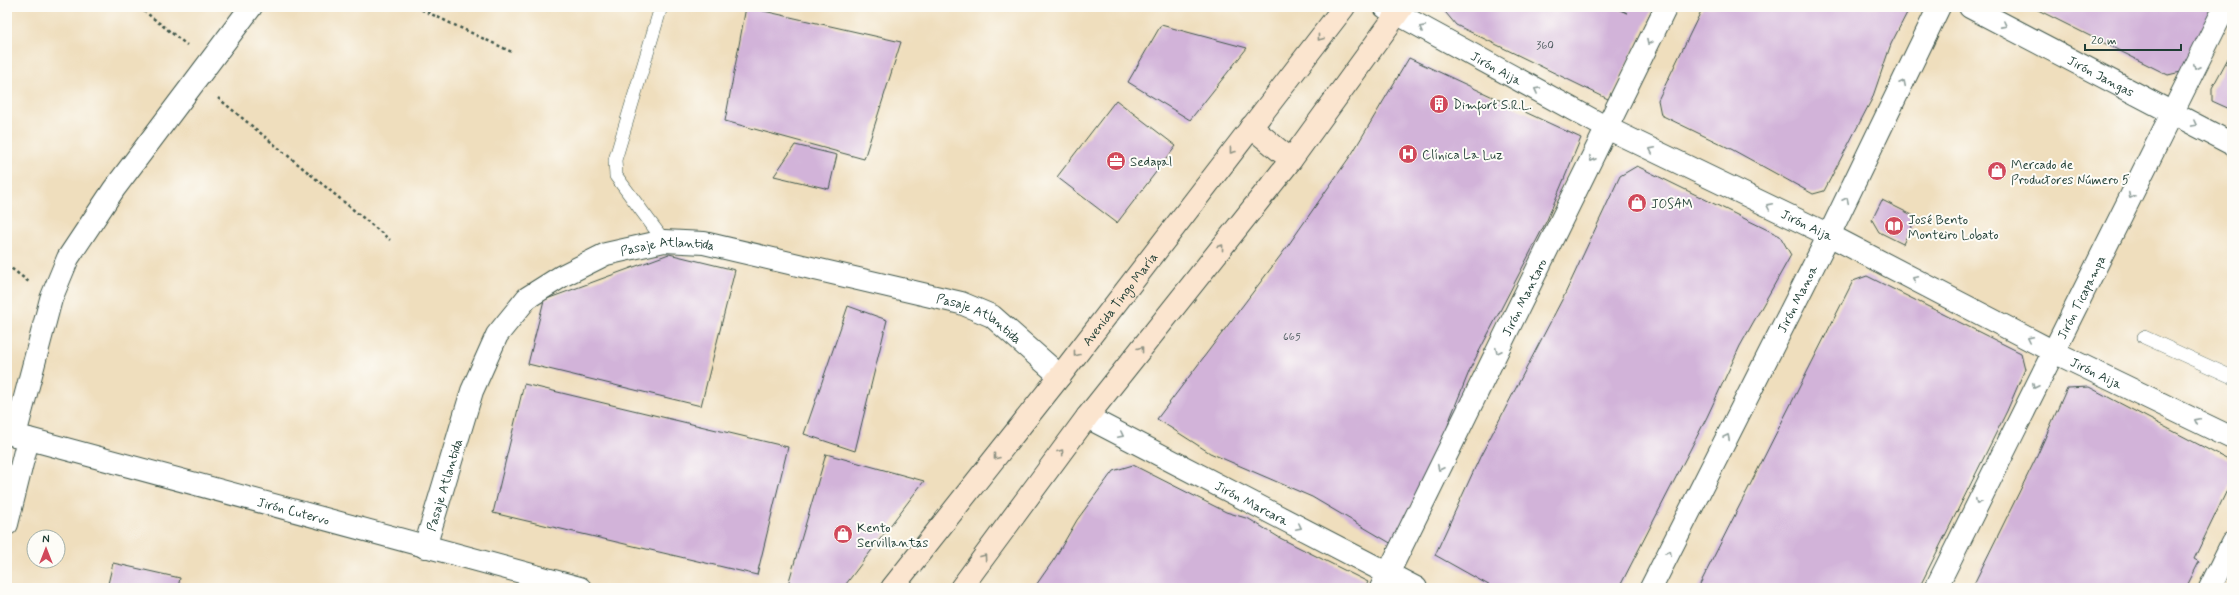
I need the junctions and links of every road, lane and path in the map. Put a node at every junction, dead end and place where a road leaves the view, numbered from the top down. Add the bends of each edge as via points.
1 (139, 7) edge
2 (250, 7) edge
3 (416, 7) edge
4 (661, 7) edge
5 (1344, 7) edge
6 (1666, 7) edge
7 (1939, 7) edge
8 (1970, 7) edge
9 (2225, 7) edge
10 (1395, 10) edge
11 (512, 52) dead end
12 (202, 72) junction
13 (2174, 113) junction
14 (1251, 127) junction
15 (1607, 128) junction
16 (2232, 144) edge
17 (1290, 160) junction
18 (1829, 235) junction
19 (390, 240) dead end
20 (664, 241) junction
21 (2144, 337) dead end
22 (2052, 351) junction
23 (1060, 376) junction
24 (2232, 377) edge
25 (1087, 417) junction
26 (17, 436) edge
27 (2232, 438) edge
28 (7, 524) edge
29 (2232, 543) edge
30 (425, 547) junction
31 (1385, 581) edge
32 (580, 588) edge
33 (892, 588) edge
34 (961, 588) edge
35 (1416, 588) edge
36 (1651, 588) edge
37 (1936, 588) edge
38 (2210, 588) edge

1 - 12 path
2 - 12 street
3 - 11 path
4 - 20 lane via 615,160 616,176
5 -> 14 main road, Avenida Tingo María
6 -> 15 street, Jirón Mantaro
18 -> 7 street, Jirón Manoa
8 -> 13 street, Jirón Jangas
9 -> 13 street, Jirón Ticapampa
15 -> 10 street, Jirón Aija
10 - 17 main road
12 - 19 path
12 - 26 street via 114,190 68,258 51,299
13 -> 16 street, Jirón Jangas
13 -> 22 street, Jirón Ticapampa
14 - 17 main road
14 -> 23 main road, Avenida Tingo María
18 -> 15 street, Jirón Aija
15 -> 31 street, Jirón Mantaro
25 -> 17 main road
22 -> 18 street, Jirón Aija
36 -> 18 street, Jirón Manoa
20 - 23 street, Pasaje Atlantida via 704,243 961,303 992,316
20 - 30 street, Pasaje Atlantida via 606,254 562,276 527,298 497,335 472,391
21 - 24 lane
27 -> 22 street, Jirón Aija
22 -> 37 street, Jirón Ticapampa
23 -> 33 main road, Avenida Tingo María
25 -> 31 street, Jirón Marcara
34 -> 25 main road
26 - 28 street
26 - 30 street, Jirón Cutervo
29 - 38 street
30 - 32 street, Jirón Cutervo
31 - 35 street, Jirón Marcara

